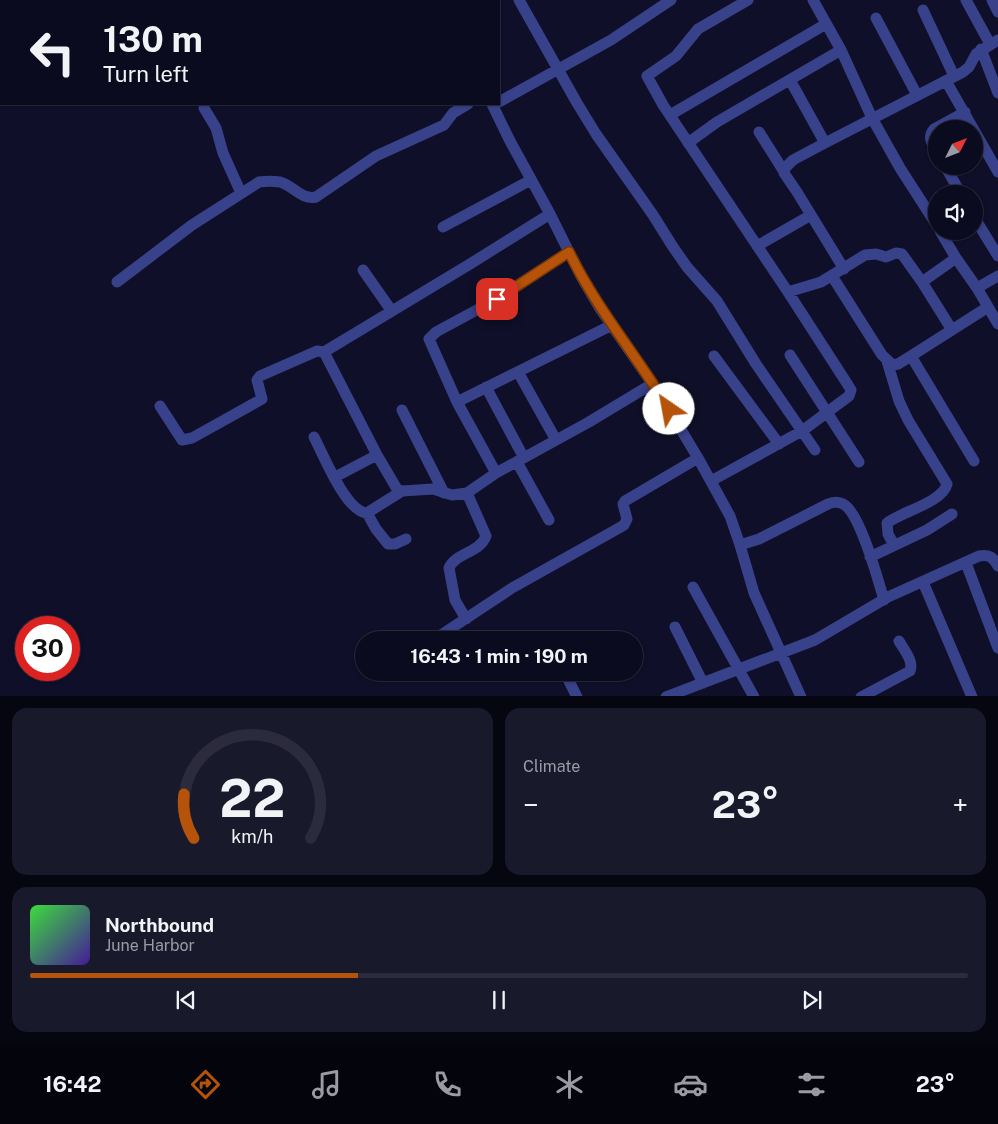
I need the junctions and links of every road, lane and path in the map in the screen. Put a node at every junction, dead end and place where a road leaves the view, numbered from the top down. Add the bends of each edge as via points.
1 (520, 0) edge
2 (671, 0) edge
3 (748, 0) edge
4 (813, 0) edge
5 (966, 0) edge
6 (992, 0) edge
7 (923, 10) dead end
8 (998, 12) edge
9 (876, 18) dead end
10 (826, 24) junction
11 (990, 44) edge
12 (841, 50) junction
13 (558, 69) junction
14 (950, 79) junction
15 (790, 80) junction
16 (998, 93) edge
17 (917, 96) junction
18 (500, 101) edge
19 (466, 105) edge
20 (495, 105) edge
21 (204, 108) dead end
22 (965, 112) junction
23 (670, 115) junction
24 (872, 118) junction
25 (951, 120) edge
26 (759, 132) dead end
27 (688, 143) junction
28 (825, 143) junction
29 (784, 170) junction
30 (998, 172) edge
31 (532, 180) junction
32 (241, 193) junction
33 (928, 212) edge
34 (550, 214) junction
35 (811, 215) junction
36 (443, 227) dead end
37 (983, 232) edge
38 (945, 240) edge
39 (757, 246) junction
40 (569, 252) junction
41 (998, 256) edge
42 (956, 258) junction
43 (844, 269) junction
44 (363, 270) dead end
45 (832, 276) junction
46 (998, 276) edge
47 (117, 282) dead end
48 (922, 282) junction
49 (977, 288) junction
50 (788, 292) junction
51 (988, 306) junction
52 (391, 310) junction
53 (998, 323) edge
54 (612, 325) junction
55 (952, 330) junction
56 (324, 352) junction
57 (790, 355) dead end
58 (714, 356) dead end
59 (911, 356) junction
60 (888, 362) junction
61 (518, 372) junction
62 (652, 384) junction
63 (486, 388) junction
64 (457, 402) junction
65 (160, 406) dead end
66 (402, 410) dead end
67 (828, 413) junction
68 (802, 431) junction
69 (314, 437) dead end
70 (556, 440) junction
71 (779, 444) junction
72 (815, 450) dead end
73 (377, 455) junction
74 (698, 458) junction
75 (521, 460) junction
76 (974, 461) dead end
77 (859, 462) dead end
78 (496, 473) junction
79 (334, 476) junction
80 (711, 481) junction
81 (402, 492) junction
82 (444, 493) junction
83 (466, 493) junction
84 (367, 512) junction
85 (952, 514) dead end
86 (549, 520) dead end
87 (406, 539) dead end
88 (740, 545) junction
89 (894, 545) junction
90 (870, 556) junction
91 (966, 562) junction
92 (998, 566) edge
93 (923, 582) junction
94 (693, 587) dead end
95 (884, 600) junction
96 (466, 619) junction
97 (674, 627) dead end
98 (447, 631) edge
99 (900, 642) dead end
100 (998, 648) edge
101 (781, 653) junction
102 (739, 670) junction
103 (569, 681) edge
104 (704, 683) junction
105 (577, 696) edge
106 (666, 696) edge
107 (754, 696) edge
108 (801, 696) edge
109 (861, 696) edge
110 (972, 696) edge

1 - 13 street
2 - 13 street via 611,40
3 - 23 street via 698,29 676,56 647,76
4 - 10 street
5 - 11 street
6 - 8 street
7 - 14 street
9 - 17 street
10 - 12 street
10 - 23 street
11 - 14 street via 974,57 970,66
11 - 16 street
12 - 15 street
12 - 24 street
13 - 18 street
13 - 68 street via 596,134 687,267 717,301
14 - 17 street
14 - 22 street
15 - 27 street via 717,122
15 - 28 street
17 - 24 street
19 - 32 street via 456,110 444,124 376,156 316,197 310,198 281,182 270,181 259,182
20 - 31 street via 510,141
21 - 32 street via 216,128
22 - 25 street
22 - 30 street
23 - 27 street
24 - 28 street
24 - 33 street
26 - 29 street
27 - 39 street
28 - 29 street via 793,160
29 - 35 street
31 - 34 street
31 - 36 street
32 - 47 street via 192,225
34 - 40 street
34 - 52 street
35 - 39 street
35 - 43 street
37 - 41 street
38 - 42 street
39 - 50 street
40 - 54 street
40 - 64 street via 429,339
42 - 48 street
42 - 49 street
43 - 45 street
43 - 48 street via 870,254 886,257 899,252
44 - 52 street
45 - 50 street
45 - 60 street
46 - 49 street
48 - 55 street
49 - 51 street
50 - 67 street via 850,390 849,396
51 - 53 street
51 - 55 street
52 - 56 street
54 - 61 street
54 - 62 street
55 - 59 street
56 - 65 street via 260,376 257,380 263,396 260,401 185,440 179,437
56 - 73 street
57 - 67 street
58 - 71 street
59 - 60 street via 898,364
59 - 76 street
60 - 89 street via 908,420 947,484 945,490 931,500 887,523
61 - 63 street
61 - 70 street
62 - 70 street
62 - 74 street
63 - 64 street
63 - 75 street
64 - 78 street
66 - 82 street
67 - 68 street
67 - 77 street
68 - 71 street
68 - 72 street
69 - 79 street
70 - 75 street
71 - 80 street
73 - 79 street
73 - 81 street
74 - 80 street
74 - 96 street via 625,501 627,519 624,525 535,574
75 - 78 street
75 - 86 street
78 - 83 street
79 - 84 street via 352,505
80 - 88 street via 730,516
81 - 82 street via 433,489
81 - 84 street
82 - 83 street
83 - 96 street via 486,536 479,546 454,560 449,568 456,600
84 - 87 street via 388,544
85 - 89 street
88 - 90 street via 760,539 828,504 840,502 859,524
88 - 101 street via 754,593
89 - 90 street
90 - 95 street
91 - 92 street via 986,554 993,557
91 - 93 street
91 - 100 street
93 - 95 street
93 - 110 street
94 - 102 street
95 - 101 street via 814,640
96 - 98 street
97 - 104 street
99 - 109 street via 912,666 910,671
101 - 102 street
101 - 108 street
102 - 104 street
102 - 107 street
103 - 105 street
104 - 106 street

